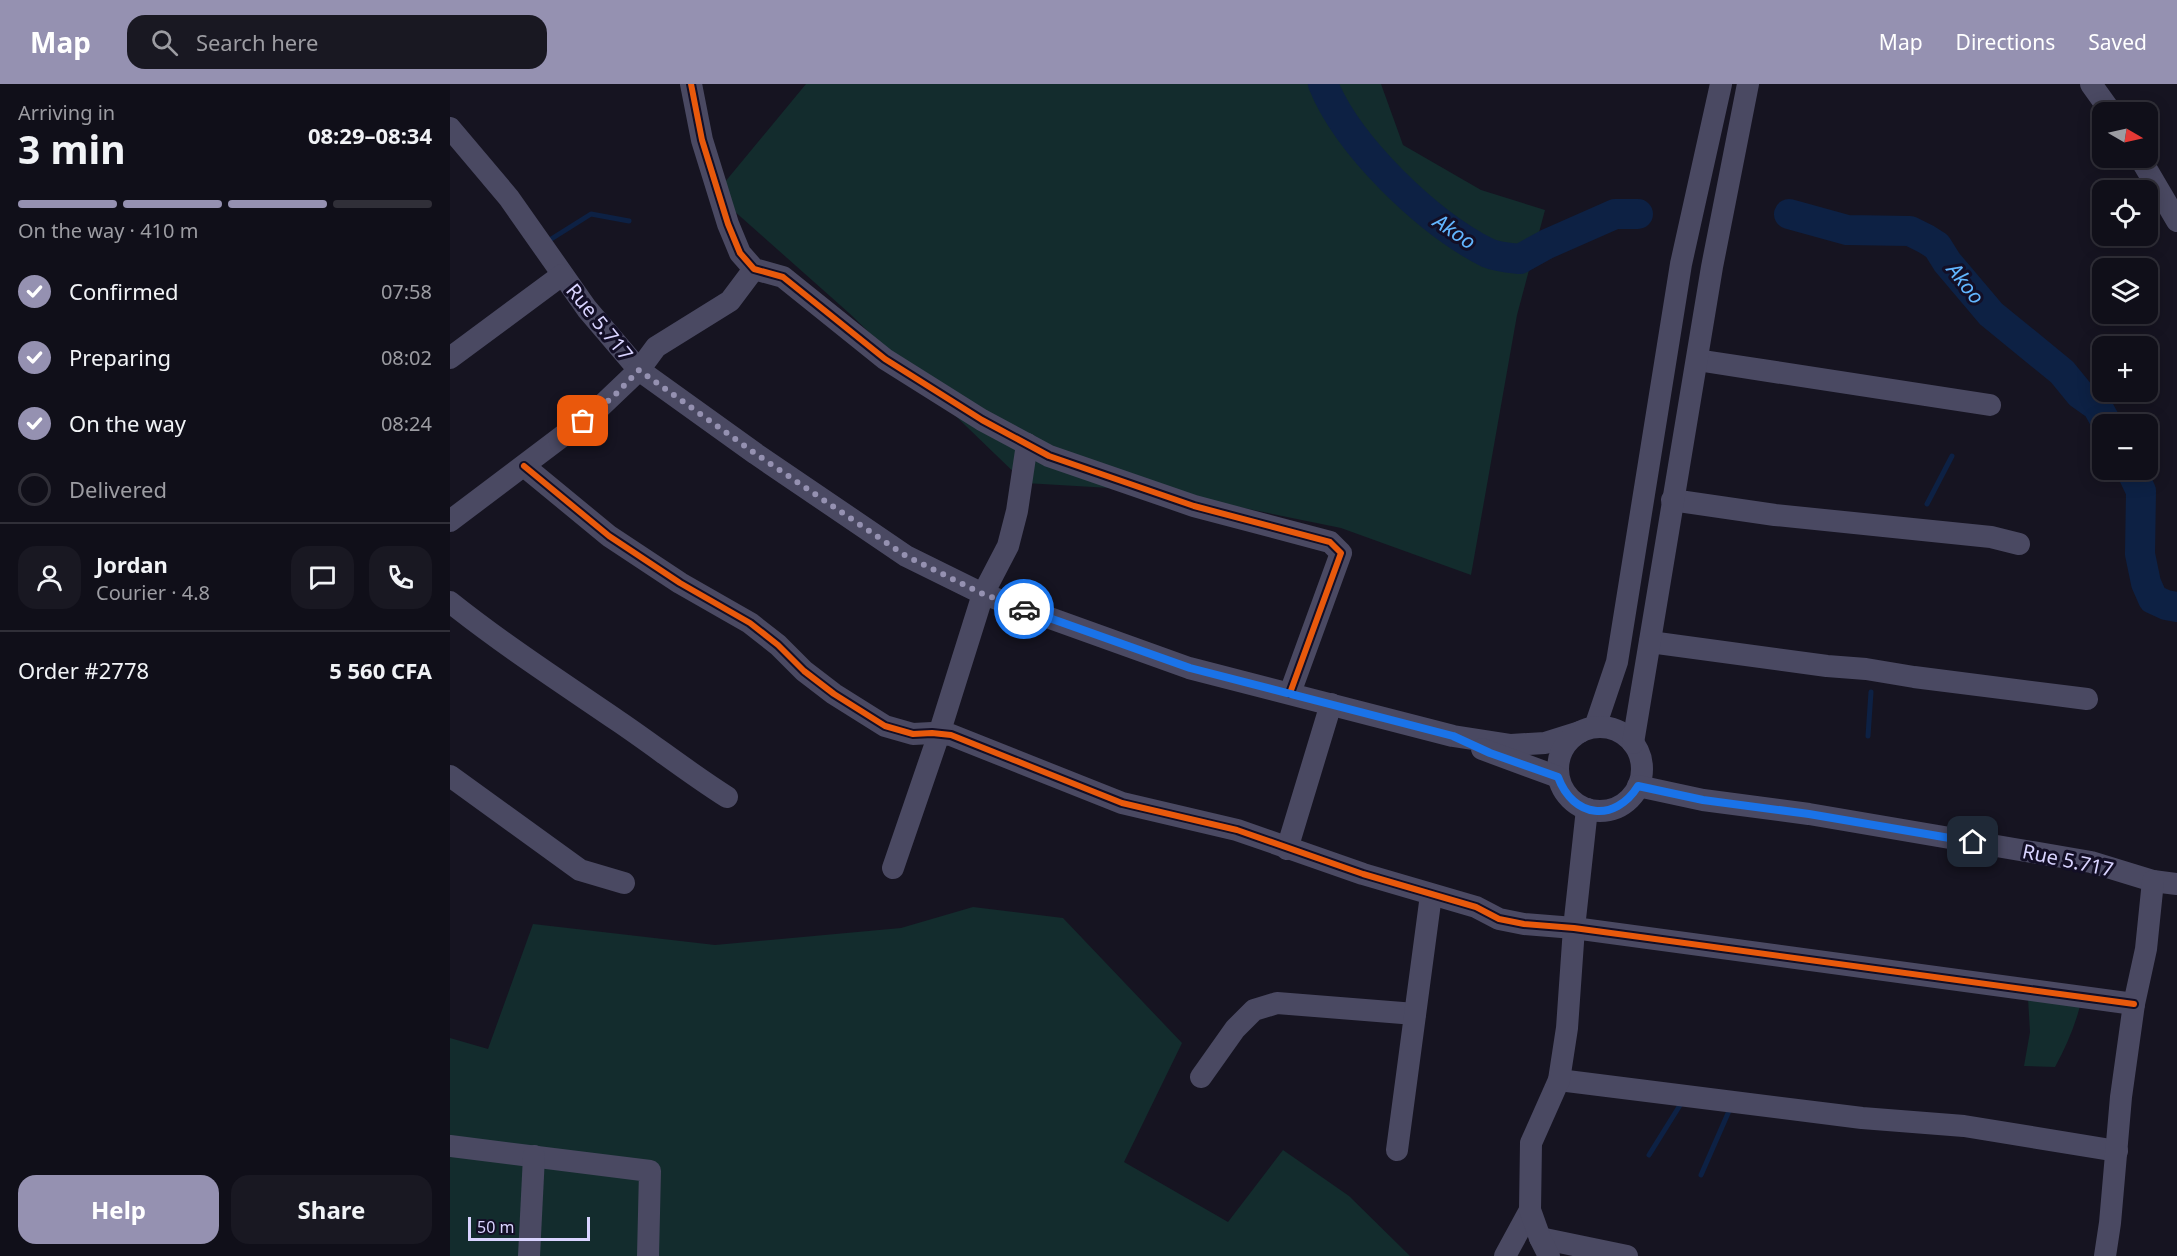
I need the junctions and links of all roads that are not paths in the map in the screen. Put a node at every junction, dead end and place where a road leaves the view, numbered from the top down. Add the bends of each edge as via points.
1 (691, 84) edge
2 (1721, 84) edge
3 (1748, 84) edge
4 (2091, 84) edge
5 (2104, 102) edge
6 (454, 139) edge
7 (2146, 168) edge
8 (2177, 221) edge
9 (754, 269) junction
10 (562, 275) junction
11 (450, 358) edge
12 (1697, 360) junction
13 (639, 370) junction
14 (1990, 405) dead end
15 (1027, 444) junction
16 (524, 466) junction
17 (1672, 500) junction
18 (450, 521) edge
19 (2019, 544) dead end
20 (983, 594) junction
21 (450, 602) edge
22 (1650, 642) junction
23 (1290, 693) junction
24 (2086, 699) dead end
25 (1331, 704) junction
26 (1587, 730) junction
27 (939, 734) junction
28 (1453, 736) junction
29 (1633, 743) junction
30 (450, 776) edge
31 (1558, 777) junction
32 (1638, 786) junction
33 (727, 797) dead end
34 (1587, 809) junction
35 (1287, 849) junction
36 (893, 868) dead end
37 (2153, 881) junction
38 (624, 883) dead end
39 (2177, 884) edge
40 (1431, 895) junction
41 (1575, 928) junction
42 (2134, 1004) junction
43 (1415, 1014) junction
44 (1200, 1077) dead end
45 (1559, 1080) junction
46 (450, 1146) edge
47 (1397, 1150) dead end
48 (2117, 1151) junction
49 (534, 1156) junction
50 (1530, 1210) junction
51 (1544, 1247) edge
52 (529, 1256) edge
53 (648, 1256) edge
54 (1505, 1256) edge
55 (1627, 1256) edge
56 (2105, 1256) edge

1 - 9 street via 702,140 728,224 740,253
2 - 26 street via 1681,264 1617,662
3 - 12 street
4 - 5 street
6 - 10 street, Rue 5.717 via 509,198
7 - 8 street
9 - 13 street via 730,301 656,347
9 - 15 street via 783,277 885,359
10 - 11 street
10 - 13 street, Rue 5.717
12 - 14 street
12 - 17 street
13 - 16 street via 597,410
13 - 20 street, Rue 5.717 via 871,534
15 - 20 street via 1008,546
15 - 23 street via 1049,456 1194,506 1330,542 1341,553
16 - 18 street
16 - 27 street via 609,536 750,623 834,694 885,726 913,734
17 - 19 street via 1775,515 1991,537
17 - 22 street
20 - 23 street, Rue 5.717 via 1190,668
20 - 27 street
21 - 33 street via 494,637
22 - 24 street
22 - 29 street
23 - 25 street, Rue 5.717
25 - 28 street, Rue 5.717
25 - 35 street
26 - 28 street, Rue 5.717 via 1545,743 1511,745
26 - 29 street via 1609,728
26 - 31 street via 1569,740 1562,751
27 - 35 street via 951,735 1122,802 1237,830
27 - 36 street
28 - 31 street, Rue 5.717
29 - 32 street via 1641,764
30 - 38 street via 580,870
31 - 34 street via 1568,797
32 - 34 street via 1627,800 1611,810
32 - 37 street, Rue 5.717 via 1703,800 2091,862
34 - 41 street
35 - 40 street
37 - 39 street, Rue 5.717
37 - 42 street via 2146,949
40 - 41 street via 1476,907 1499,919
40 - 43 street
41 - 42 street
41 - 45 street
42 - 48 street
43 - 44 street via 1278,1004 1254,1010
43 - 47 street
45 - 48 street via 1862,1118 1964,1126
45 - 50 street via 1531,1143
46 - 49 street
48 - 56 street
49 - 52 street
49 - 53 street via 650,1171
50 - 51 street
50 - 54 street
51 - 55 street

